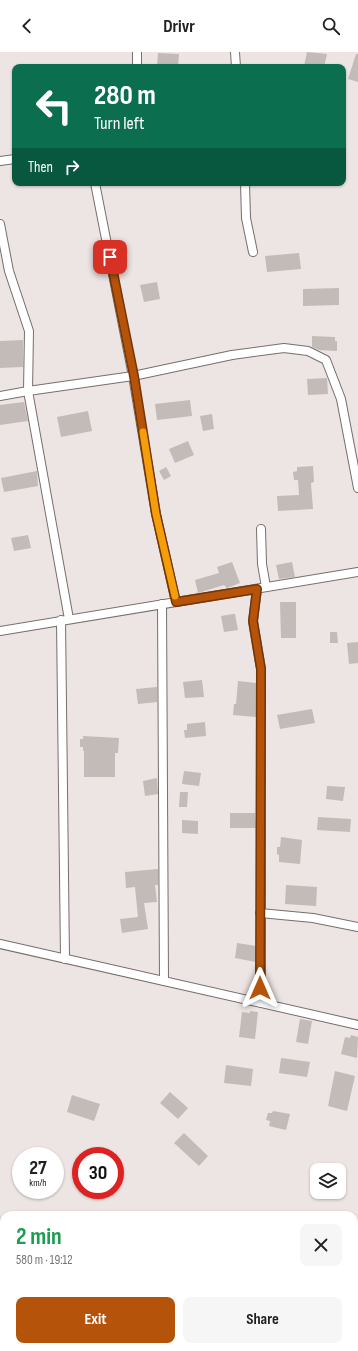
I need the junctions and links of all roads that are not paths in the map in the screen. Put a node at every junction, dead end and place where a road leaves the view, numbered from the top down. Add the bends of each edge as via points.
1 (137, 52) edge
2 (235, 52) edge
3 (137, 64) edge
4 (236, 64) edge
5 (12, 159) edge
6 (0, 161) edge
7 (96, 186) edge
8 (245, 186) edge
9 (0, 224) edge
10 (253, 252) dead end
11 (134, 376) junction
12 (28, 391) junction
13 (0, 396) edge
14 (358, 488) edge
15 (261, 529) dead end
16 (358, 572) edge
17 (262, 588) junction
18 (176, 602) junction
19 (162, 604) junction
20 (65, 619) junction
21 (0, 631) edge
22 (260, 913) junction
23 (358, 927) edge
24 (0, 944) edge
25 (65, 959) junction
26 (164, 981) junction
27 (261, 1003) junction
28 (358, 1025) edge

1 - 3 street
2 - 4 street
5 - 6 street
7 - 11 street
8 - 10 street via 246,218
9 - 12 street via 9,271 29,331
11 - 12 street
11 - 14 street via 232,355 284,348 308,351 326,360 341,400
11 - 18 street via 156,514
12 - 13 street
12 - 20 street
15 - 17 street
16 - 17 street
17 - 18 street
17 - 22 street via 253,621 261,669
18 - 19 street
19 - 20 street
19 - 26 street
20 - 21 street
20 - 25 street
22 - 23 street via 313,918
22 - 27 street
24 - 25 street
25 - 26 street
26 - 27 street
27 - 28 street

